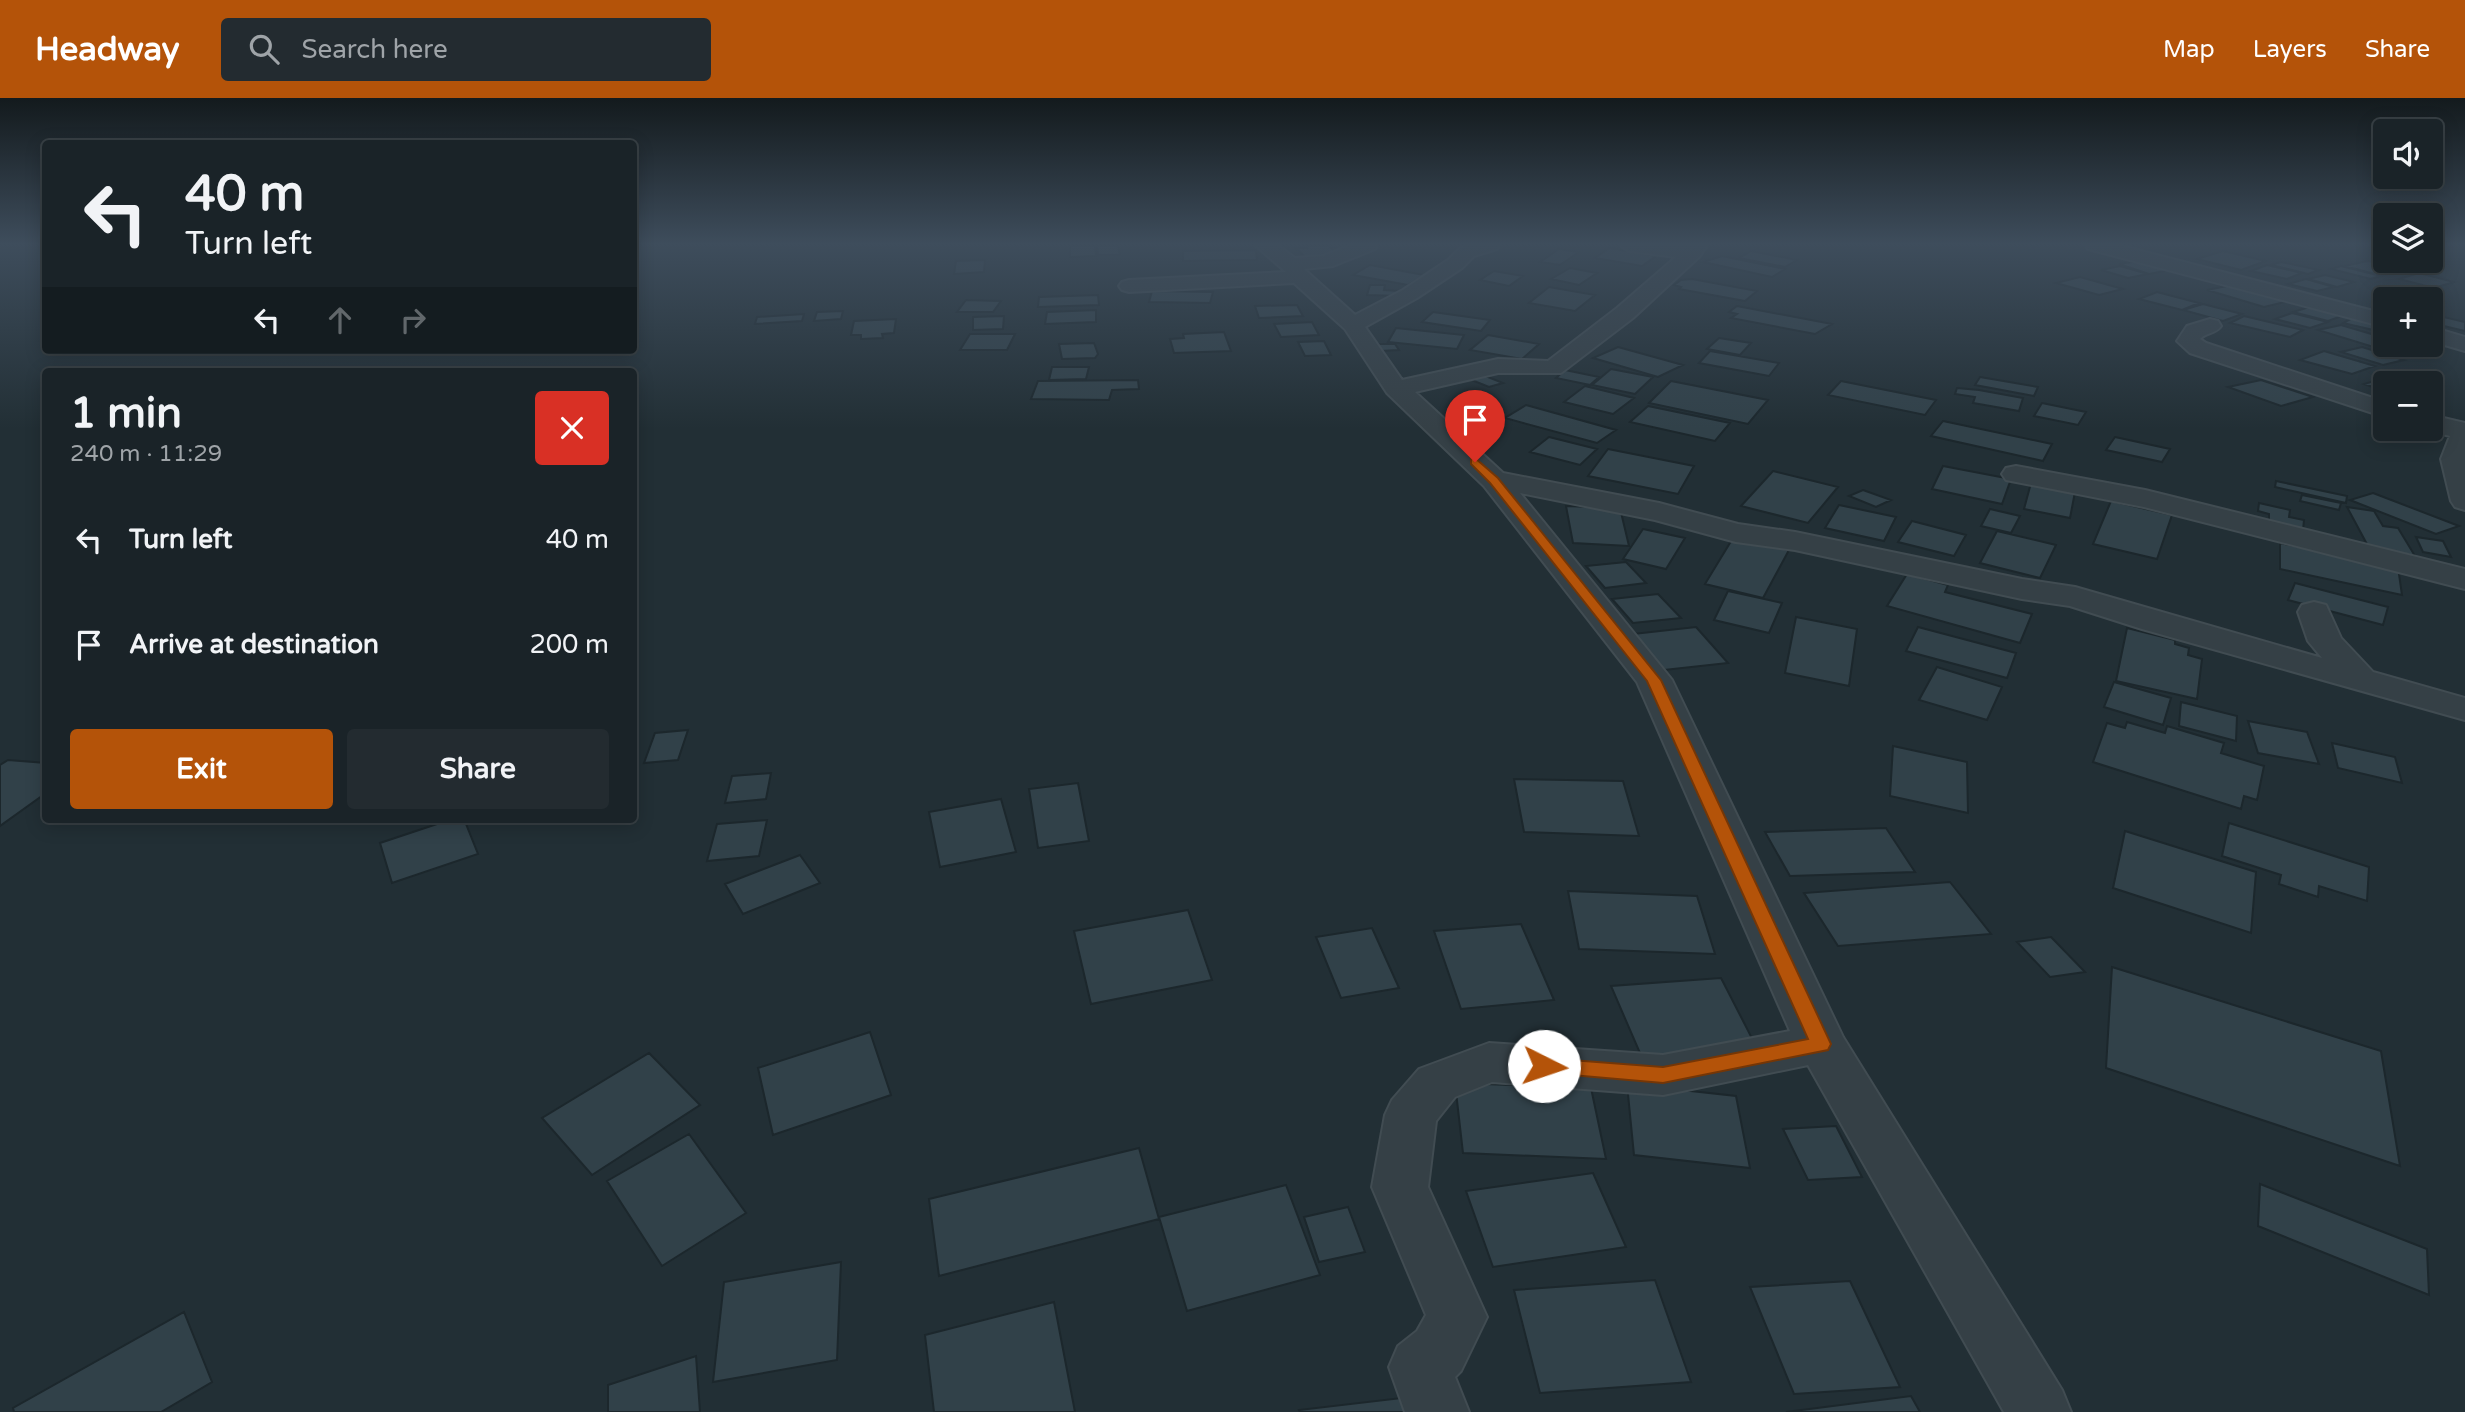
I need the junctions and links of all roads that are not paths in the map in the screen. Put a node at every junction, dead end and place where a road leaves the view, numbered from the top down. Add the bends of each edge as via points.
1 (1333, 306) edge
2 (1387, 306) edge
3 (1633, 306) edge
4 (2329, 306) edge
5 (2373, 318) edge
6 (1353, 325) junction
7 (2210, 326) dead end
8 (2443, 338) edge
9 (2465, 344) edge
10 (1396, 388) junction
11 (2373, 406) edge
12 (2443, 426) edge
13 (2465, 431) edge
14 (2016, 474) dead end
15 (1494, 480) junction
16 (2465, 501) edge
17 (2465, 579) edge
18 (2314, 612) dead end
19 (2359, 678) junction
20 (2465, 709) edge
21 (1821, 1044) junction
22 (1437, 1412) edge
23 (2039, 1412) edge

1 - 6 street
2 - 6 street
3 - 10 street via 1553,368 1498,366
4 - 5 street
6 - 10 street
7 - 11 street via 2196,331 2188,341
8 - 9 street
10 - 15 street
12 - 13 street
13 - 16 street via 2455,459
14 - 17 street via 2146,499
15 - 19 street via 1659,512 1736,533 2075,597
15 - 21 street via 1654,680
18 - 19 street via 2325,641
19 - 20 street
21 - 22 street via 1663,1075 1489,1062 1437,1083 1411,1115 1400,1187 1457,1317 1439,1351 1420,1367
21 - 23 street

